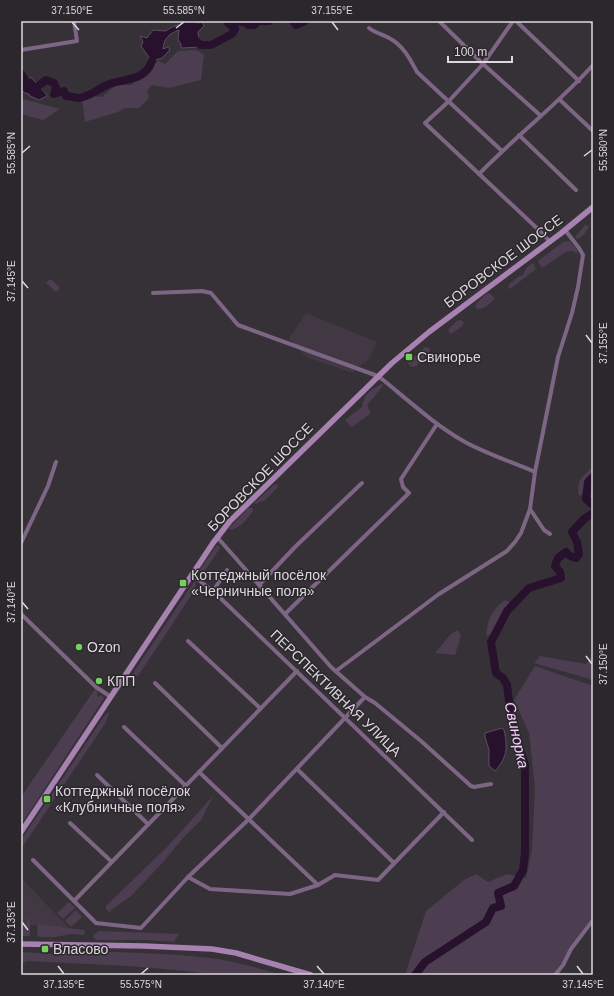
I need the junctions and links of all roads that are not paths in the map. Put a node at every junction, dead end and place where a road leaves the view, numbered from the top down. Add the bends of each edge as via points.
1 (74, 21) edge
2 (439, 21) edge
3 (515, 21) edge
4 (369, 28) dead end
5 (21, 50) edge
6 (483, 64) junction
7 (593, 65) edge
8 (579, 81) junction
9 (560, 100) junction
10 (448, 102) junction
11 (541, 116) junction
12 (593, 131) edge
13 (520, 135) junction
14 (502, 151) junction
15 (480, 174) junction
16 (576, 190) dead end
17 (593, 207) edge
18 (565, 230) junction
19 (550, 242) junction
20 (153, 293) dead end
21 (378, 377) junction
22 (437, 424) junction
23 (56, 462) dead end
24 (535, 472) junction
25 (362, 483) dead end
26 (530, 509) junction
27 (550, 534) dead end
28 (217, 537) junction
29 (21, 543) edge
30 (226, 570) dead end
31 (192, 575) junction
32 (259, 585) junction
33 (213, 590) junction
34 (21, 614) edge
35 (285, 614) junction
36 (188, 641) dead end
37 (297, 670) junction
38 (336, 671) junction
39 (155, 683) dead end
40 (111, 697) junction
41 (363, 699) dead end
42 (260, 708) junction
43 (345, 718) junction
44 (124, 726) dead end
45 (222, 748) junction
46 (297, 770) junction
47 (199, 772) junction
48 (97, 775) dead end
49 (492, 784) dead end
50 (185, 785) junction
51 (444, 812) junction
52 (249, 819) junction
53 (70, 823) dead end
54 (148, 824) junction
55 (21, 832) edge
56 (472, 840) dead end
57 (33, 860) dead end
58 (112, 862) junction
59 (394, 863) junction
60 (188, 878) junction
61 (318, 885) junction
62 (74, 901) junction
63 (593, 920) edge
64 (21, 944) edge
65 (311, 975) edge
66 (555, 975) edge

1 - 5 street via 77,41
2 - 6 street
3 - 6 street
3 - 8 street
4 - 10 street via 400,46 417,72
6 - 10 street
6 - 11 street
7 - 8 street
8 - 9 street
9 - 11 street
9 - 12 street
10 - 14 street
10 - 15 street via 425,123
11 - 13 street
13 - 14 street
13 - 16 street
14 - 15 street
15 - 19 street
17 - 18 main road, БОРОВСКОЕ ШОССЕ
18 - 19 main road, БОРОВСКОЕ ШОССЕ
18 - 24 street via 583,255 572,313 558,357
19 - 21 main road, БОРОВСКОЕ ШОССЕ via 429,332
20 - 21 street via 211,293 238,325
21 - 22 street
21 - 28 main road, БОРОВСКОЕ ШОССЕ via 240,511
22 - 24 street via 466,443
22 - 35 street via 401,479 403,487 409,493
23 - 29 street via 48,486
24 - 26 street
25 - 32 street
26 - 27 street via 544,530
26 - 38 street via 521,533 507,551 440,594
28 - 31 main road, БОРОВСКОЕ ШОССЕ
28 - 32 street
30 - 33 street
31 - 33 street, ПЕРСПЕКТИВНАЯ УЛИЦА
31 - 40 main road, БОРОВСКОЕ ШОССЕ
32 - 35 street
33 - 37 street, ПЕРСПЕКТИВНАЯ УЛИЦА
34 - 40 street via 96,686
35 - 38 street
36 - 42 street
37 - 42 street
37 - 43 street, ПЕРСПЕКТИВНАЯ УЛИЦА
38 - 49 street via 471,786
39 - 45 street
40 - 55 main road, БОРОВСКОЕ ШОССЕ
41 - 43 street
42 - 45 street
43 - 46 street
43 - 51 street, ПЕРСПЕКТИВНАЯ УЛИЦА
44 - 50 street
45 - 47 street
46 - 52 street
46 - 59 street
47 - 50 street
47 - 52 street
48 - 54 street
50 - 54 street
51 - 56 street, ПЕРСПЕКТИВНАЯ УЛИЦА
51 - 59 street
52 - 60 street
52 - 61 street
53 - 58 street
54 - 58 street
57 - 62 street
58 - 62 street
59 - 61 street via 378,880 335,875
60 - 61 street via 210,889 290,894
60 - 62 street via 141,928 96,923
63 - 66 street
64 - 65 main road via 212,949 236,953

